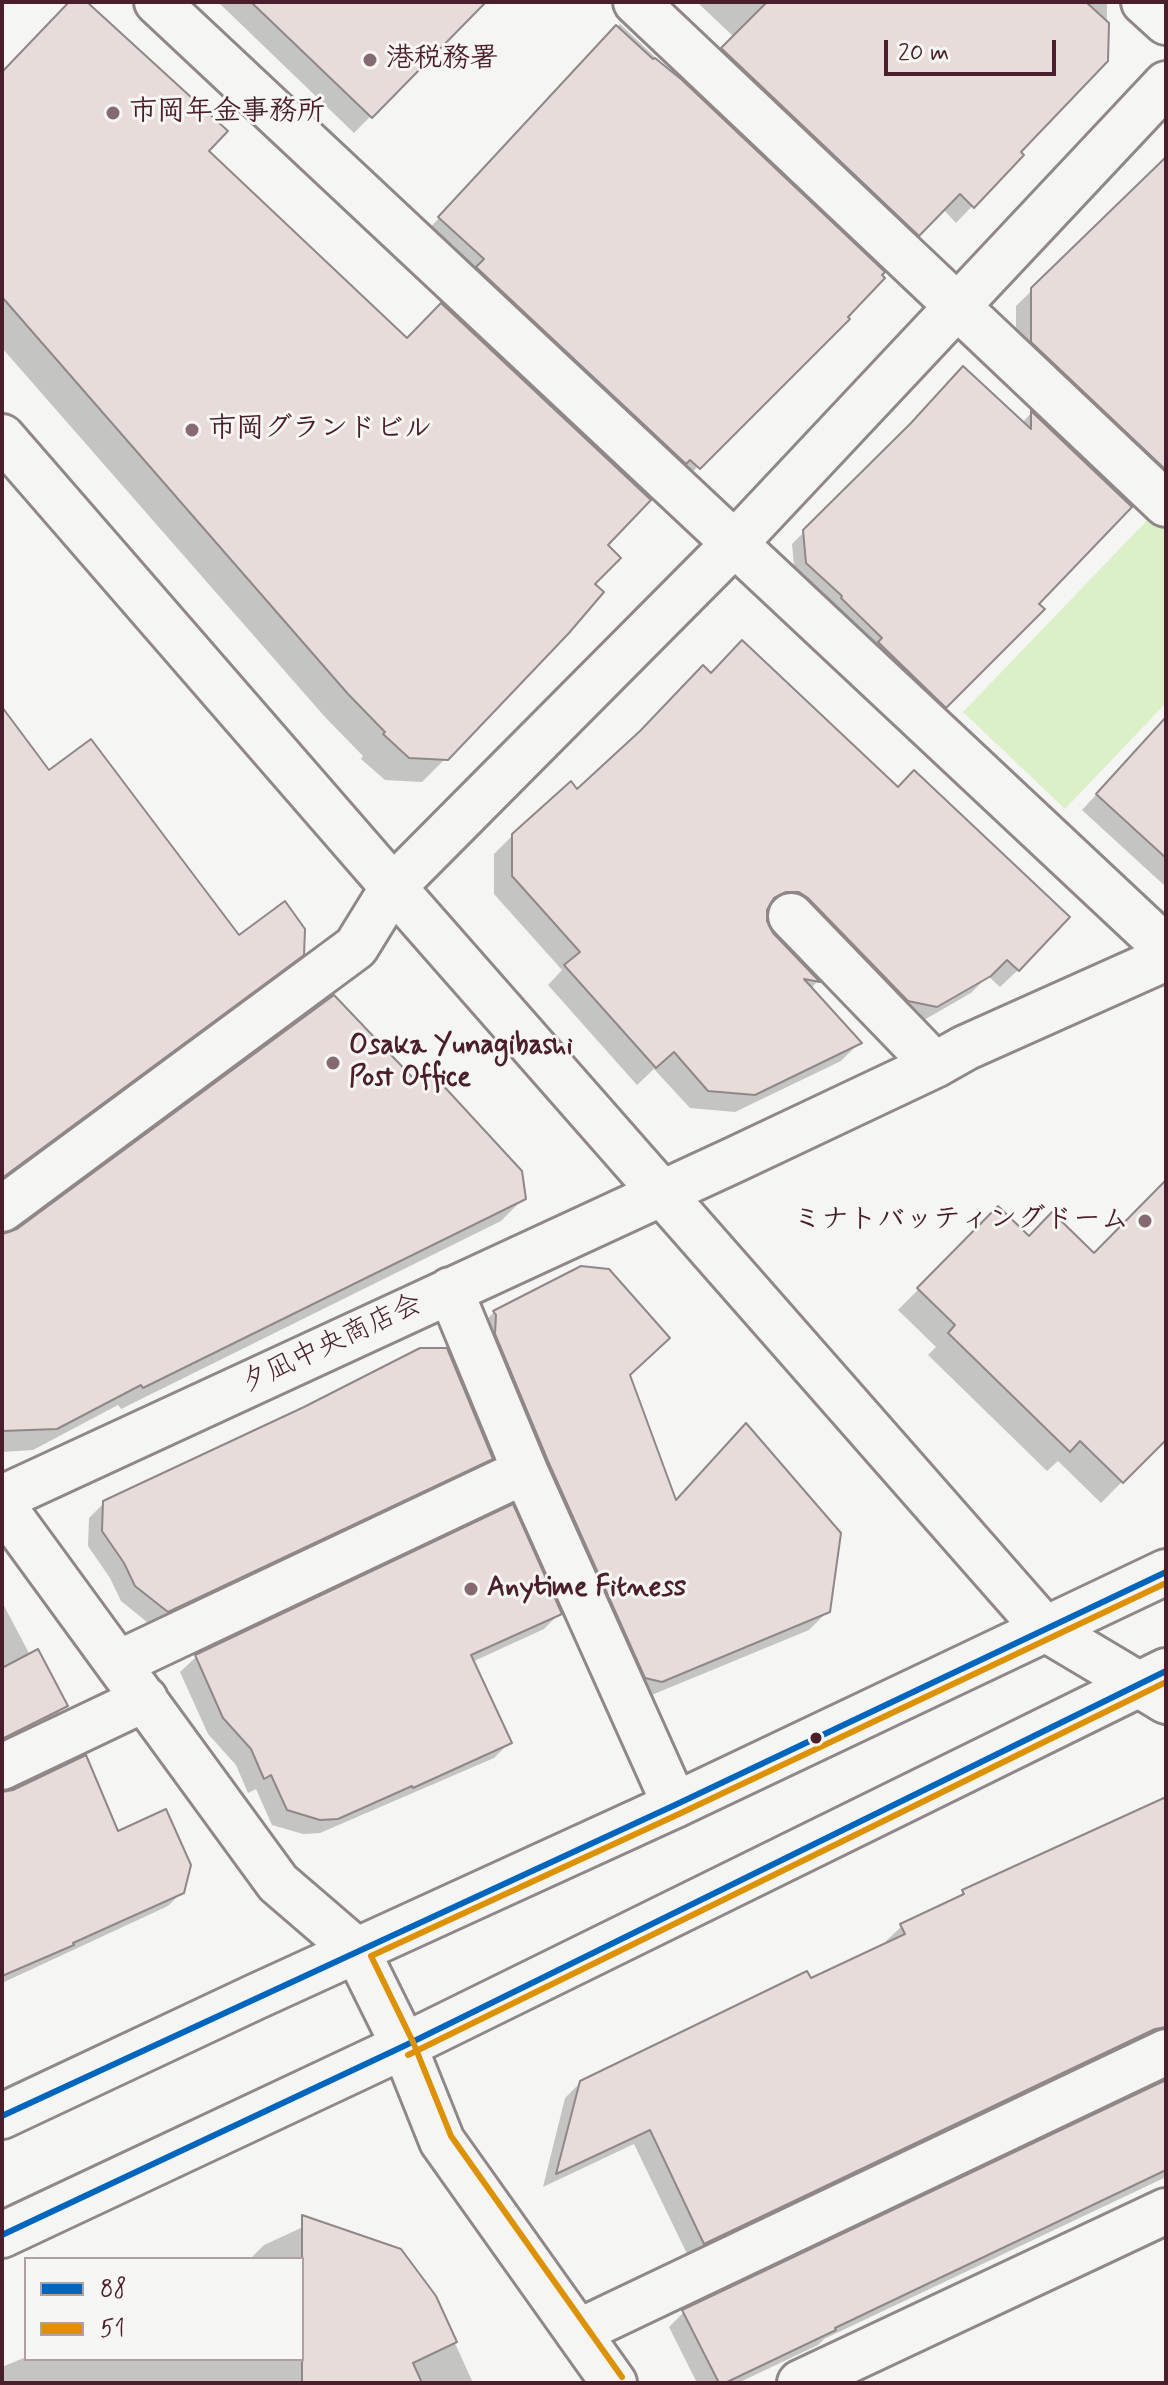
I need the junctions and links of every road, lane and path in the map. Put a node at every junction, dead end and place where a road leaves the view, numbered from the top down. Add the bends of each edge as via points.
1 (157, 2) edge
2 (636, 2) edge
3 (1144, 2) edge
4 (1166, 22) edge
5 (1166, 84) edge
6 (957, 307) junction
7 (2, 437) edge
8 (1166, 504) edge
9 (734, 544) junction
10 (393, 887) junction
11 (791, 916) dead end
12 (1166, 948) edge
13 (1166, 958) edge
14 (935, 1065) junction
15 (661, 1192) junction
16 (2, 1209) edge
17 (450, 1290) junction
18 (525, 1471) junction
19 (2, 1498) edge
20 (2, 1505) edge
21 (1166, 1572) edge
22 (1044, 1628) junction
23 (119, 1663) junction
24 (1157, 1685) edge
25 (145, 1699) junction
26 (2, 1767) edge
27 (675, 1805) junction
28 (357, 1951) junction
29 (404, 2046) junction
30 (1166, 2052) edge
31 (2, 2116) edge
32 (1166, 2211) edge
33 (2, 2235) edge
34 (578, 2332) junction
35 (614, 2383) edge
36 (800, 2383) edge

1 - 9 main road
2 - 6 main road
3 - 4 main road
5 - 6 main road
6 - 8 main road
6 - 9 main road
7 - 10 main road
9 - 10 main road
9 - 12 main road
10 - 15 main road
10 - 16 main road via 356,947
11 - 14 main road
13 - 14 main road, 夕凪中央商店会
14 - 15 main road, 夕凪中央商店会
15 - 17 main road, 夕凪中央商店会
15 - 22 main road
17 - 18 main road
17 - 19 main road, 夕凪中央商店会
18 - 23 main road
18 - 27 main road
20 - 23 main road
21 - 22 main road
22 - 24 main road
22 - 27 main road
23 - 25 main road
24 - 29 main road
25 - 26 main road
25 - 28 main road via 278,1883
27 - 28 main road
28 - 29 main road
28 - 31 main road
29 - 33 main road
29 - 34 main road via 442,2141
30 - 34 main road
32 - 36 main road
34 - 35 main road

